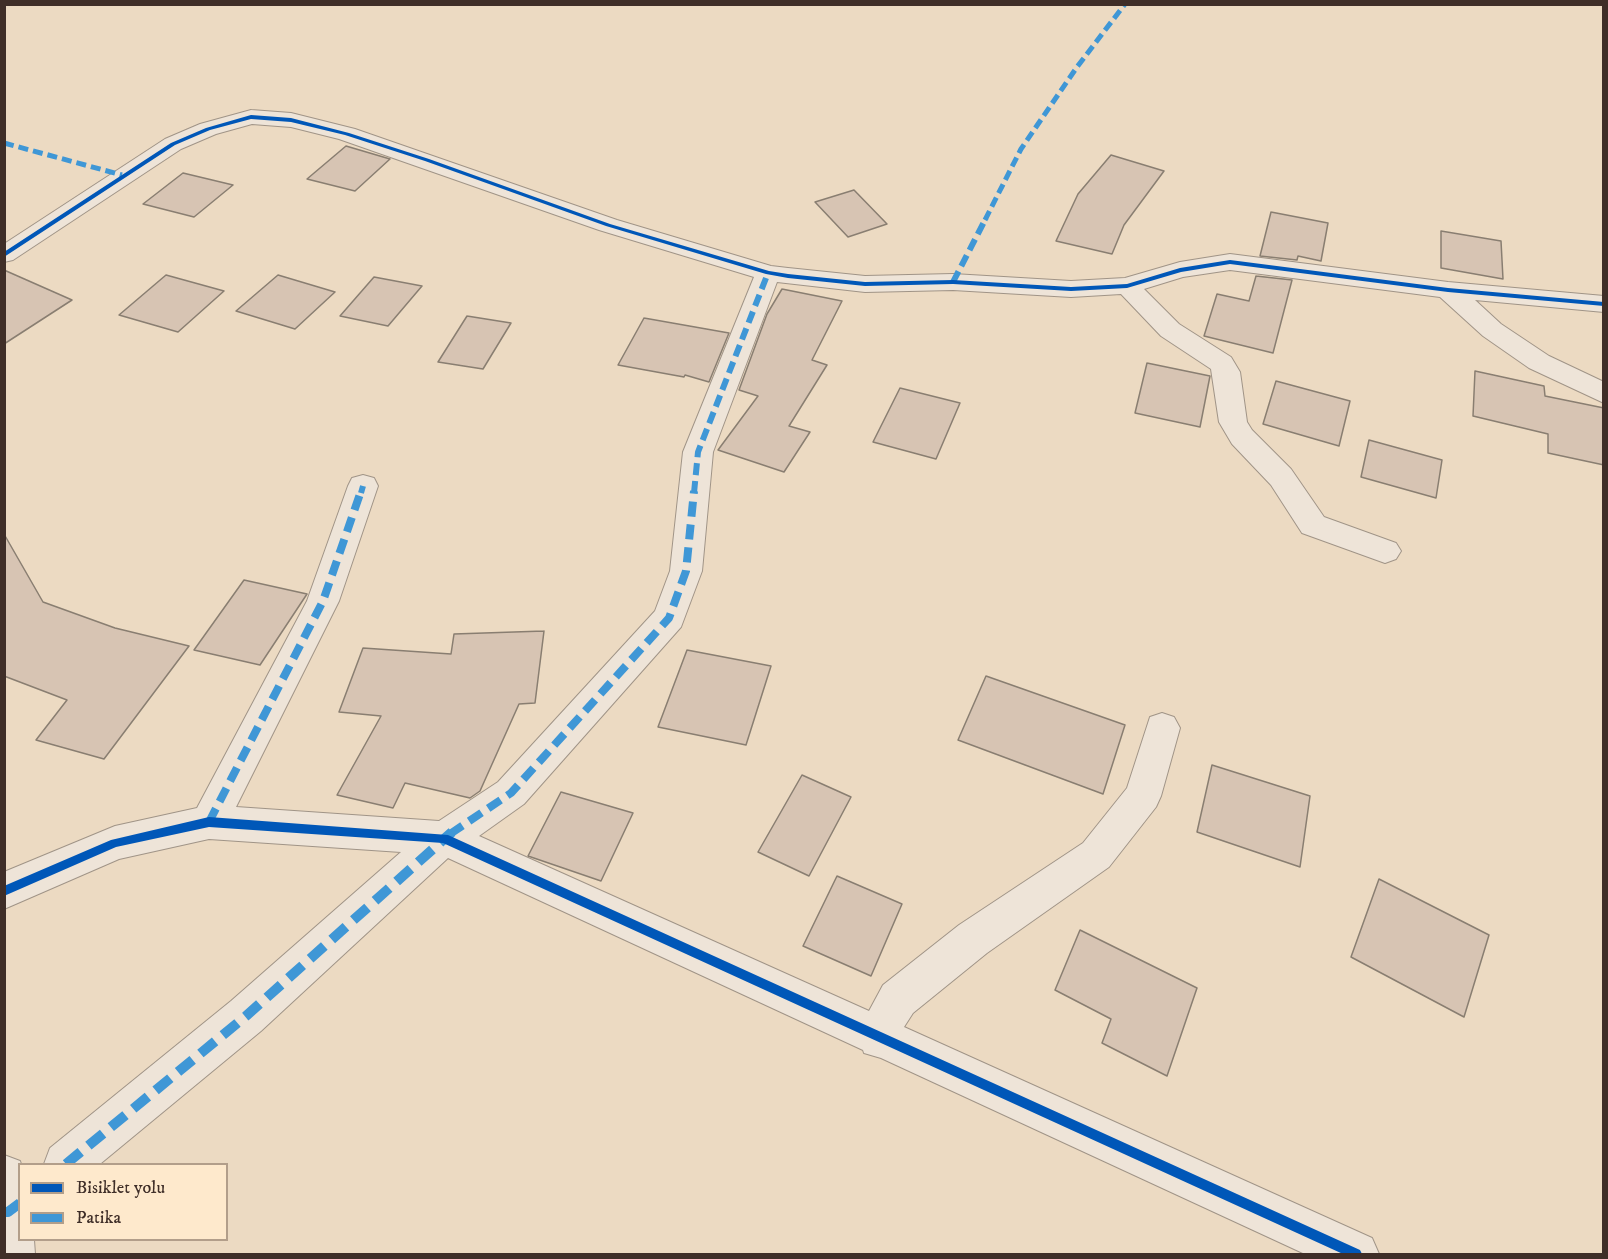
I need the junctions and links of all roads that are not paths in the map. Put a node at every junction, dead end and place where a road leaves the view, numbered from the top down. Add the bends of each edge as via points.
1 (4, 255) edge
2 (768, 273) junction
3 (1127, 286) junction
4 (1448, 290) junction
5 (1604, 304) edge
6 (1604, 394) edge
7 (363, 486) dead end
8 (1385, 551) dead end
9 (1162, 728) dead end
10 (209, 822) junction
11 (444, 838) junction
12 (4, 891) edge
13 (879, 1038) junction
14 (67, 1163) edge
15 (1356, 1254) edge

1 - 2 street via 173,144 251,117 291,120 347,134 608,225
2 - 3 street via 865,284 953,282 1071,289
2 - 11 street via 698,452 686,571 669,618 511,793
3 - 4 street via 1180,270 1230,262
3 - 8 street via 1170,330 1221,363 1226,372 1233,422 1242,437 1281,477 1313,525
4 - 5 street
4 - 6 street via 1492,330 1529,355
7 - 10 street via 323,600
9 - 13 street via 1143,796 1096,855 973,939 898,999
10 - 11 street
10 - 12 street via 115,843
11 - 13 street
11 - 14 street via 246,1016
13 - 15 street

